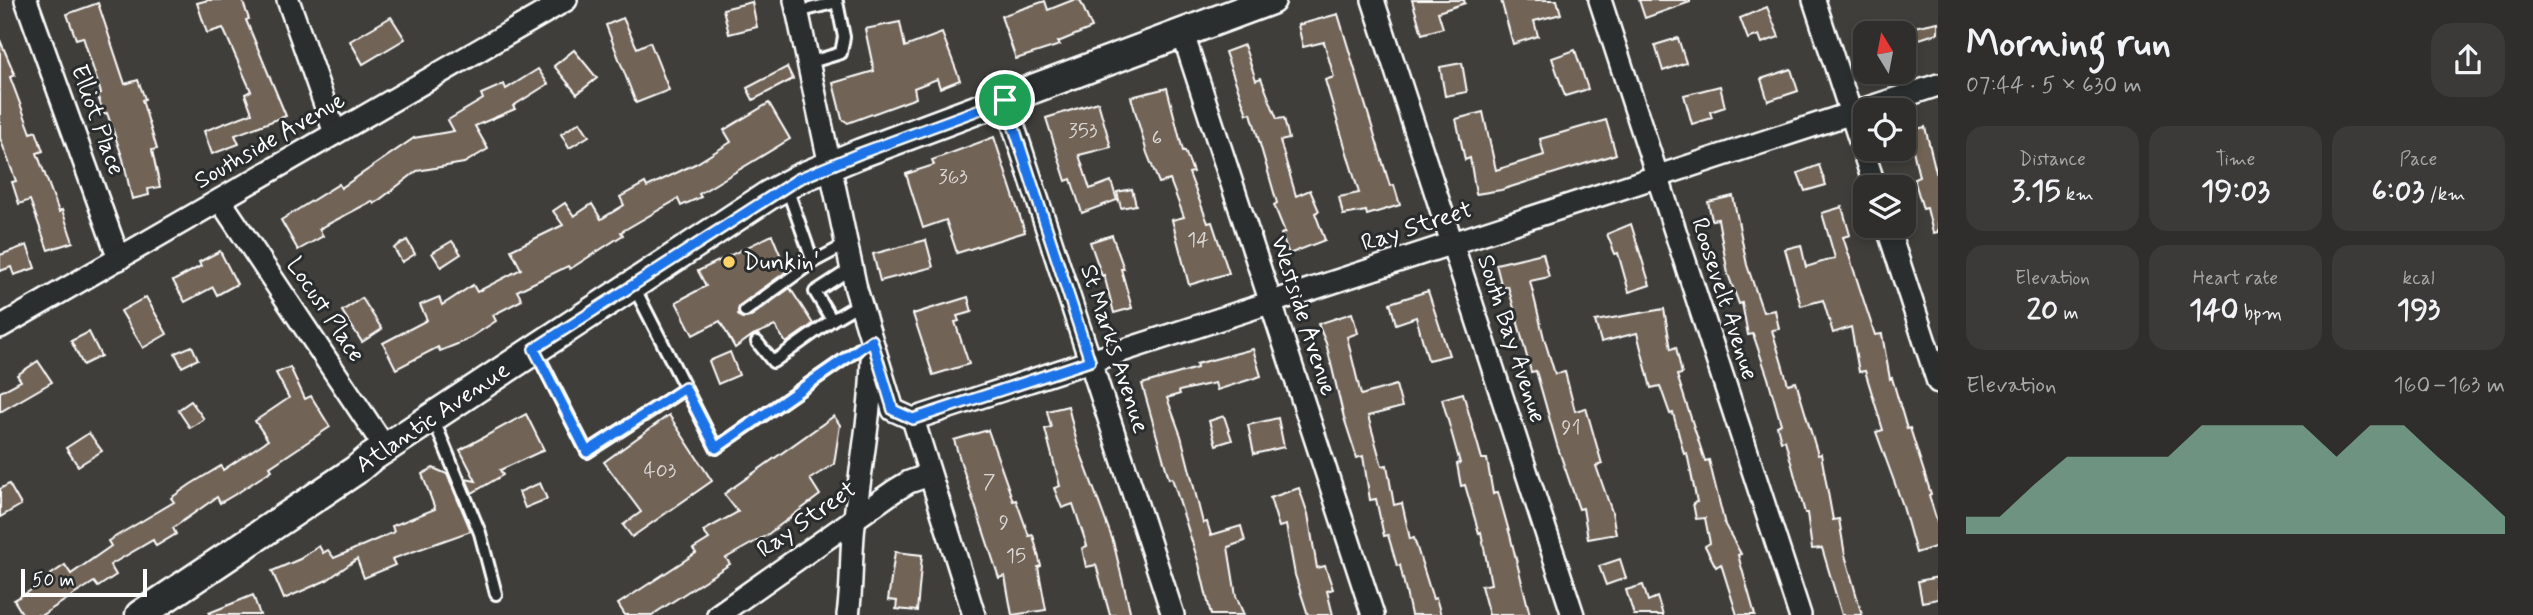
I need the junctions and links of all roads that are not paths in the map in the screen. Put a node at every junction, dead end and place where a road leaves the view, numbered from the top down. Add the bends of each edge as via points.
1 (26, 0) edge
2 (288, 0) edge
3 (1271, 0) edge
4 (1373, 0) edge
5 (1600, 0) edge
6 (1814, 0) edge
7 (561, 1) edge
8 (840, 1) edge
9 (796, 6) edge
10 (1183, 34) junction
11 (808, 63) junction
12 (1938, 85) edge
13 (1005, 100) junction
14 (1851, 114) junction
15 (335, 133) junction
16 (830, 164) junction
17 (1871, 175) edge
18 (1657, 177) junction
19 (786, 186) junction
20 (220, 200) junction
21 (1891, 238) edge
22 (1452, 243) junction
23 (847, 244) junction
24 (119, 259) junction
25 (813, 261) junction
26 (852, 268) junction
27 (633, 285) junction
28 (1270, 302) junction
29 (861, 303) junction
30 (745, 311) dead end
31 (832, 320) junction
32 (0, 327) edge
33 (872, 340) junction
34 (757, 342) dead end
35 (534, 349) junction
36 (1090, 361) junction
37 (1938, 382) edge
38 (685, 388) junction
39 (893, 410) junction
40 (433, 418) junction
41 (913, 419) junction
42 (867, 445) junction
43 (386, 449) junction
44 (929, 475) junction
45 (854, 519) junction
46 (496, 594) dead end
47 (140, 615) edge
48 (718, 615) edge
49 (848, 615) edge
50 (974, 615) edge
51 (1173, 615) edge
52 (1373, 615) edge
53 (1573, 615) edge
54 (1800, 615) edge

1 - 24 street, Elliot Place
2 - 15 street
3 - 10 main road, Atlantic Avenue
4 - 22 street, South Bay Avenue
5 - 18 street, Roosevelt Avenue
6 - 14 street
7 - 15 street, Southside Avenue
8 - 9 lane
8 - 11 lane via 841,52
9 - 11 street
10 - 13 main road, Atlantic Avenue
10 - 28 street, Westside Avenue
11 - 16 street
12 - 14 street, Ray Street
13 - 16 main road, Atlantic Avenue
13 - 36 street, St Marks Avenue
14 - 17 street
14 - 18 street, Ray Street
15 - 20 street, Southside Avenue
16 - 19 main road, Atlantic Avenue
16 - 23 street
18 - 22 street, Ray Street
18 - 54 street, Roosevelt Avenue
19 - 25 lane
19 - 27 main road, Atlantic Avenue
20 - 24 street, Southside Avenue
20 - 43 street, Locust Place
21 - 37 street
22 - 28 street, Ray Street
22 - 53 street, South Bay Avenue
23 - 25 lane
23 - 26 street
24 - 32 street, Southside Avenue
25 - 30 lane
26 - 29 street
26 - 31 lane via 815,292
27 - 35 main road, Atlantic Avenue
27 - 38 lane
28 - 36 street, Ray Street
28 - 52 street, Westside Avenue
29 - 31 lane
29 - 33 street
31 - 34 lane via 772,362
33 - 38 lane via 716,448
33 - 39 street
33 - 42 street
35 - 38 lane via 587,452
35 - 40 main road, Atlantic Avenue
36 - 41 street, Ray Street
36 - 51 street, St Marks Avenue
39 - 41 street
39 - 42 street
40 - 43 main road, Atlantic Avenue
40 - 46 lane via 480,533
41 - 44 street
42 - 45 street
43 - 47 main road, Atlantic Avenue
44 - 45 street, Ray Street via 909,482
44 - 50 street
45 - 48 street, Ray Street
45 - 49 street

